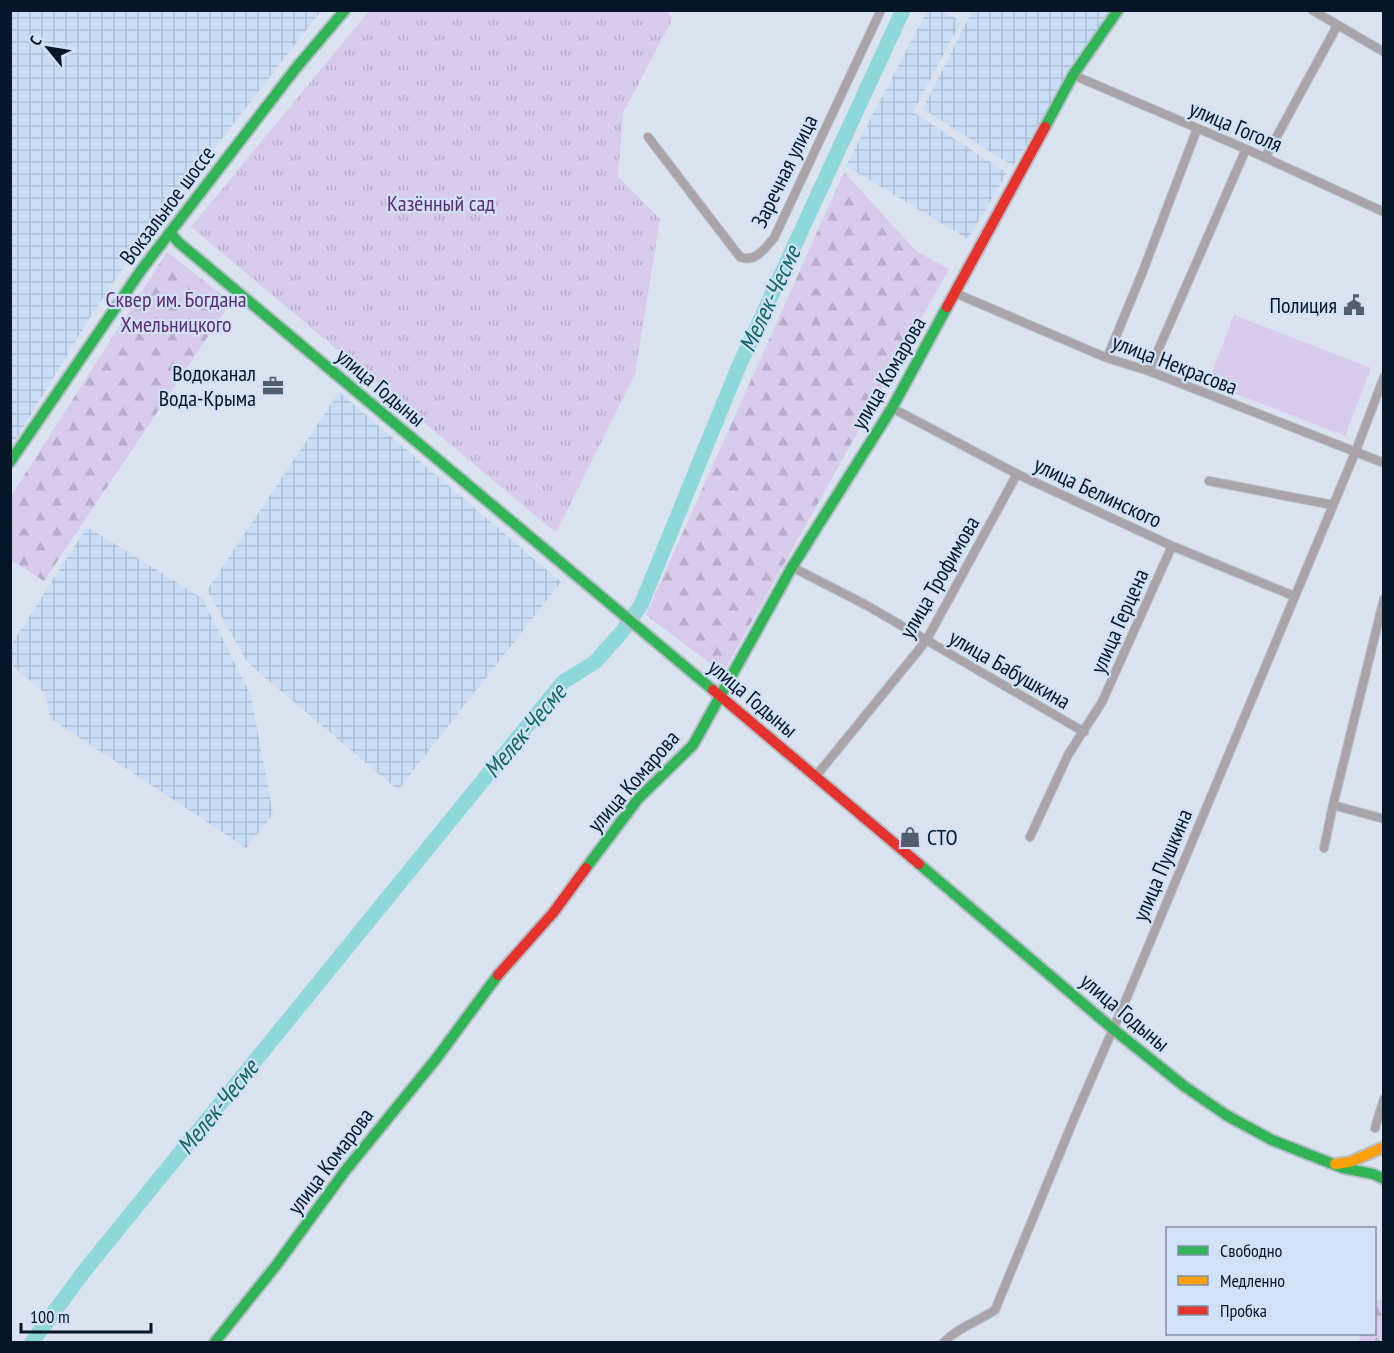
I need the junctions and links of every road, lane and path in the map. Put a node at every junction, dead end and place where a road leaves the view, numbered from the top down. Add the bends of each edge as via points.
1 (345, 10) edge
2 (881, 10) edge
3 (1118, 10) edge
4 (1312, 10) edge
5 (1337, 26) junction
6 (1383, 51) edge
7 (1073, 75) junction
8 (1197, 129) junction
9 (648, 137) dead end
10 (1246, 149) junction
11 (1265, 158) junction
12 (1383, 212) edge
13 (170, 232) junction
14 (955, 293) junction
15 (1107, 358) junction
16 (1149, 371) junction
17 (1383, 377) edge
18 (892, 408) junction
19 (1355, 453) junction
20 (10, 462) edge
21 (1383, 462) edge
22 (1017, 474) junction
23 (1209, 481) dead end
24 (1333, 505) junction
25 (1172, 546) junction
26 (792, 567) junction
27 (1294, 596) junction
28 (1383, 599) edge
29 (926, 641) junction
30 (719, 695) junction
31 (1084, 732) junction
32 (816, 776) junction
33 (1333, 805) junction
34 (1383, 819) edge
35 (1030, 837) dead end
36 (1324, 848) dead end
37 (1113, 1029) junction
38 (1383, 1099) edge
39 (1375, 1128) dead end
40 (1383, 1147) edge
41 (1332, 1164) junction
42 (1383, 1179) edge
43 (215, 1342) edge
44 (944, 1342) edge

1 - 13 main road, Вокзальное шоссе
2 - 9 street, Заречная улица via 774,238 755,258 740,257
3 - 7 main road, улица Комарова
4 - 5 street
5 - 6 street
5 - 11 street
7 - 8 street, улица Гоголя
7 - 14 main road, улица Комарова
8 - 10 street, улица Гоголя
8 - 15 street
10 - 11 street, улица Гоголя
10 - 16 street
11 - 12 street, улица Гоголя
13 - 20 main road, Вокзальное шоссе
13 - 30 main road, улица Годыны
14 - 15 street, улица Некрасова
14 - 18 main road, улица Комарова
15 - 16 street, улица Некрасова
16 - 19 street, улица Некрасова
17 - 19 street, улица Пушкина
18 - 22 street, улица Белинского
18 - 26 main road, улица Комарова
19 - 21 street, улица Некрасова
19 - 24 street, улица Пушкина
22 - 25 street, улица Белинского
22 - 29 street, улица Трофимова
23 - 24 street
24 - 27 street, улица Пушкина
25 - 27 street, улица Белинского
25 - 31 street, улица Герцена via 1102,702
26 - 29 street, улица Бабушкина
26 - 30 main road, улица Комарова
27 - 37 street, улица Пушкина
28 - 33 street
29 - 31 street, улица Бабушкина
29 - 32 street, улица Трофимова
30 - 32 main road, улица Годыны
30 - 43 main road, улица Комарова via 693,745 638,799 553,913 489,986
31 - 35 street, улица Герцена via 1068,755
32 - 37 main road, улица Годыны
33 - 34 street
33 - 36 street
37 - 41 main road, улица Годыны via 1226,1116 1282,1145
37 - 44 street, улица Пушкина via 995,1310 965,1325
38 - 39 street
40 - 41 main road via 1357,1160
41 - 42 main road, улица Годыны

